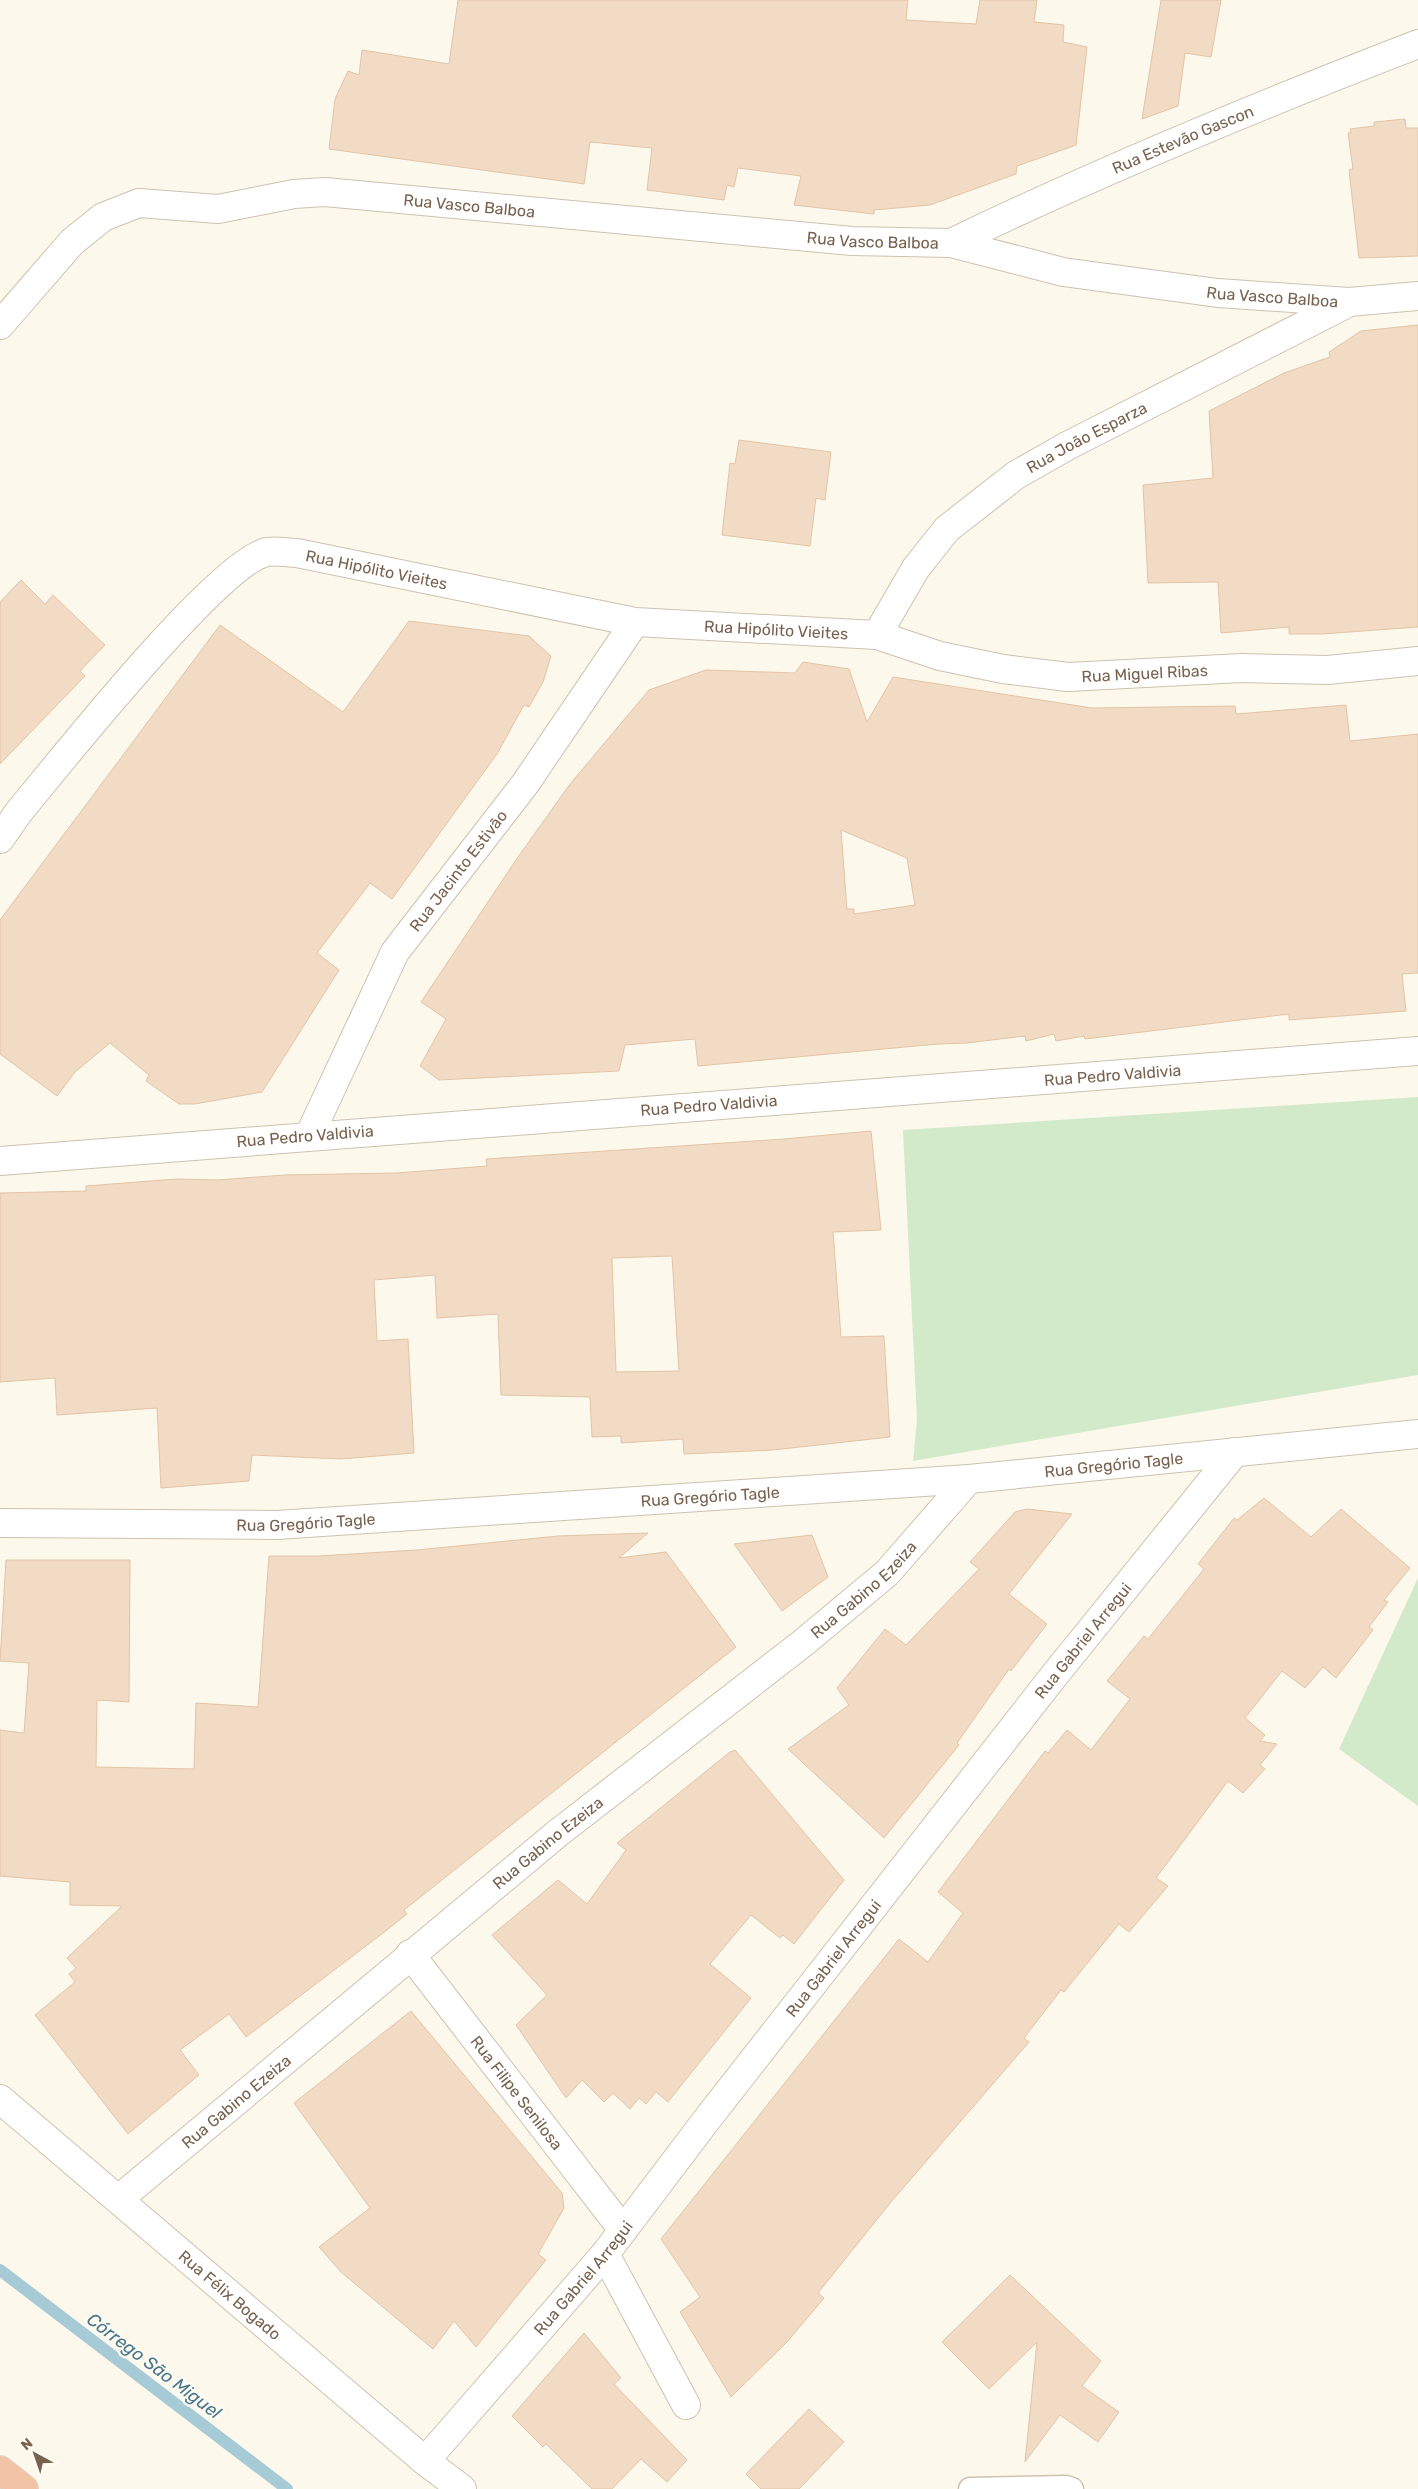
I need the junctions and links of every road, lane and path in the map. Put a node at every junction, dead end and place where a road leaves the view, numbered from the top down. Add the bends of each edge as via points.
1 (1418, 44) edge
2 (950, 243) junction
3 (1418, 296) edge
4 (1349, 302) junction
5 (0, 325) edge
6 (635, 622) junction
7 (876, 635) junction
8 (1418, 662) edge
9 (0, 839) edge
10 (1418, 1051) edge
11 (310, 1134) junction
12 (0, 1161) edge
13 (1418, 1434) edge
14 (1235, 1452) junction
15 (969, 1479) junction
16 (0, 1523) edge
17 (410, 1954) junction
18 (0, 2098) edge
19 (120, 2198) junction
20 (622, 2230) junction
21 (605, 2254) junction
22 (686, 2405) dead end
23 (425, 2461) junction
24 (0, 2470) edge
25 (24, 2489) edge
26 (462, 2489) edge
27 (970, 2489) edge
28 (1072, 2489) edge

1 - 2 street, Rua Estevão Gascon via 1102,173
2 - 4 street, Rua Vasco Balboa via 1063,272 1218,293
2 - 5 street, Rua Vasco Balboa via 852,241 325,192 294,194 218,209 139,203 103,217 72,242
3 - 4 street, Rua Vasco Balboa
4 - 7 street, Rua João Esparza via 1016,475 947,529 916,568
6 - 7 street, Rua Hipólito Vieites
6 - 9 street, Rua Hipólito Vieites via 297,553 266,552 246,562 215,588 173,632 24,806
6 - 11 street, Rua Jacinto Estivão via 525,784 395,952
7 - 8 street, Rua Miguel Ribas via 940,656 1003,669 1068,677 1242,668 1328,670
10 - 11 street, Rua Pedro Valdivia via 1041,1082
11 - 12 street, Rua Pedro Valdivia
13 - 14 street, Rua Gregório Tagle
14 - 15 street, Rua Gregório Tagle
14 - 20 street, Rua Gabriel Arregui via 1053,1677
15 - 16 street, Rua Gregório Tagle via 277,1525
15 - 17 street, Rua Gabino Ezeiza via 887,1573
17 - 19 street, Rua Gabino Ezeiza
17 - 20 street, Rua Filipe Senilosa
18 - 19 street, Rua Félix Bogado via 57,2149
19 - 23 street, Rua Félix Bogado
20 - 21 street, Rua Gabriel Arregui
21 - 22 street
21 - 23 street, Rua Gabriel Arregui
23 - 26 street, Rua Félix Bogado
24 - 25 highway
27 - 28 lane

